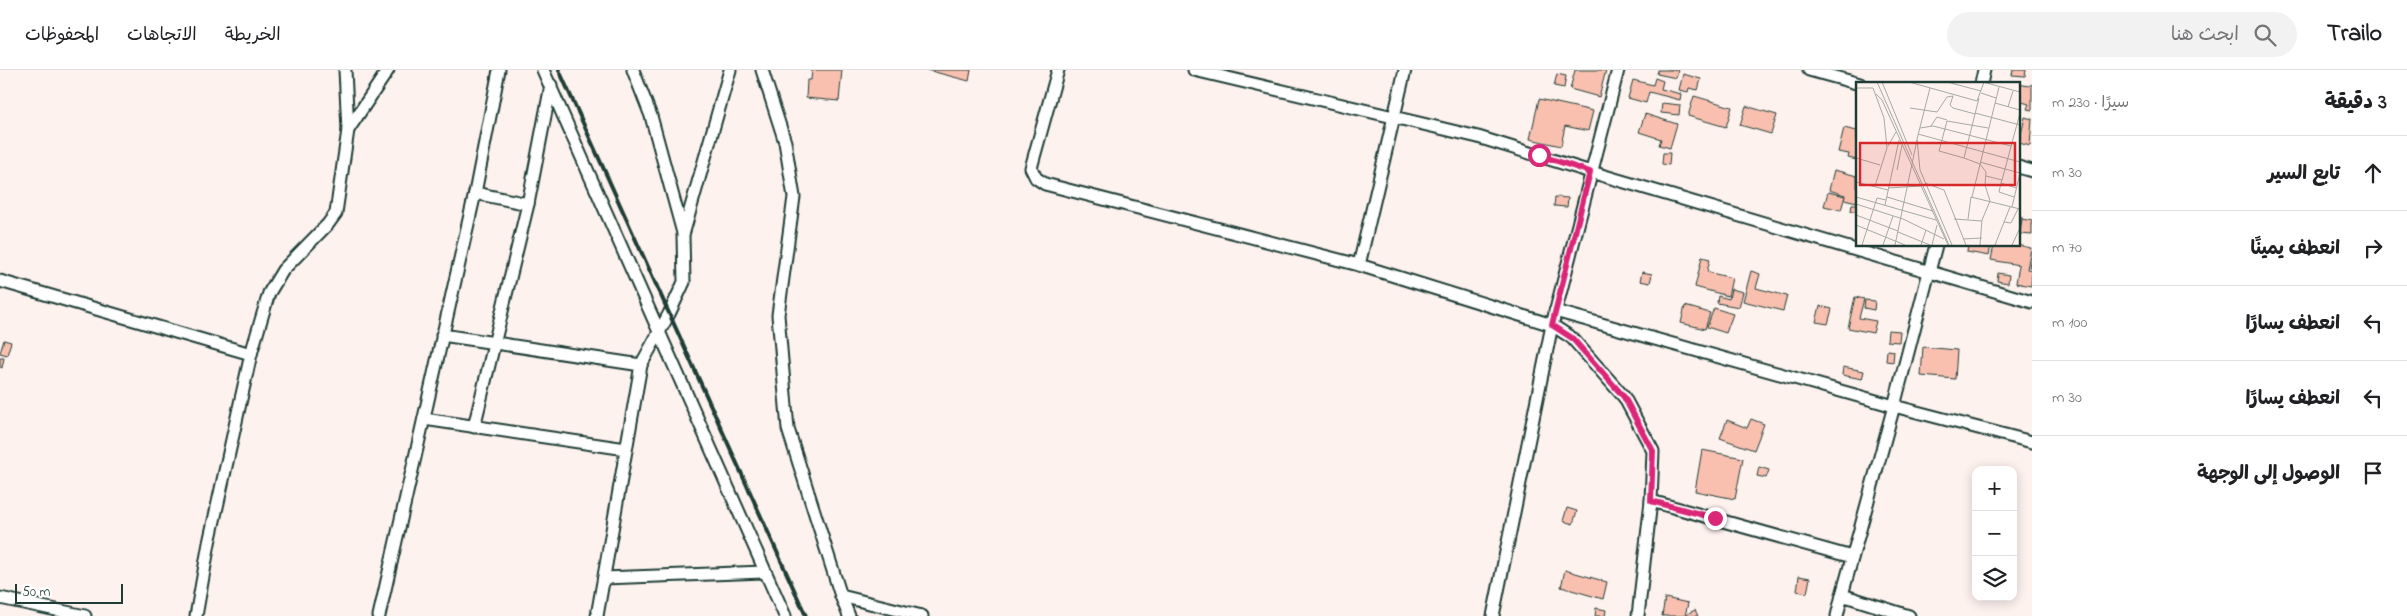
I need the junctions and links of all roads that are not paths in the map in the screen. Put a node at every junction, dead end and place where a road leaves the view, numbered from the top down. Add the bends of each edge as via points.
1 (345, 70) edge
2 (388, 70) edge
3 (500, 70) edge
4 (543, 70) edge
5 (633, 70) edge
6 (730, 70) edge
7 (762, 70) edge
8 (1058, 70) edge
9 (1194, 70) edge
10 (1405, 70) edge
11 (1618, 70) edge
12 (1808, 70) edge
13 (1856, 83) edge
14 (551, 86) junction
15 (1393, 118) junction
16 (348, 130) junction
17 (1590, 172) junction
18 (475, 193) junction
19 (528, 204) junction
20 (683, 235) junction
21 (1936, 246) edge
22 (1359, 265) junction
23 (1928, 272) junction
24 (0, 281) edge
25 (2032, 302) edge
26 (1555, 311) junction
27 (1552, 325) junction
28 (659, 332) junction
29 (442, 335) junction
30 (494, 344) junction
31 (252, 354) junction
32 (641, 365) junction
33 (1894, 406) junction
34 (424, 419) junction
35 (474, 427) junction
36 (2032, 442) edge
37 (626, 448) junction
38 (1651, 501) junction
39 (1852, 557) junction
40 (764, 572) junction
41 (604, 578) junction
42 (1842, 595) junction
43 (841, 596) junction
44 (0, 598) edge
45 (85, 616) edge
46 (196, 616) edge
47 (379, 616) edge
48 (597, 616) edge
49 (785, 616) edge
50 (849, 616) edge
51 (922, 616) edge
52 (1493, 616) edge
53 (1638, 616) edge
54 (1837, 616) edge
55 (1909, 616) edge

1 - 16 street
2 - 16 street
3 - 18 street
4 - 14 street
5 - 20 street via 651,116
6 - 20 street
7 - 43 street via 785,142 794,197 778,315 788,429
8 - 22 street via 1031,168 1036,178 1045,184
9 - 15 street
10 - 15 street
11 - 17 street
12 - 13 street
14 - 19 street
14 - 28 street
15 - 17 street via 1478,137
15 - 22 street
16 - 31 street via 336,213 283,270 269,293
17 - 23 street
17 - 26 street
18 - 19 street
18 - 29 street
19 - 30 street
20 - 28 street via 684,282
21 - 23 street
22 - 27 street
23 - 25 street
23 - 33 street
24 - 31 street
26 - 27 street
26 - 33 street
27 - 38 street via 1572,338 1624,397 1653,451
27 - 52 street
28 - 32 street
28 - 40 street
29 - 30 street
29 - 34 street
30 - 32 street
30 - 35 street
31 - 46 street via 209,543
32 - 37 street
33 - 36 street
33 - 39 street
34 - 35 street
34 - 47 street
35 - 37 street
37 - 41 street
38 - 39 street
38 - 53 street
39 - 42 street
40 - 41 street
40 - 49 street
41 - 48 street
42 - 54 street
42 - 55 street
43 - 50 street
43 - 51 street
44 - 45 street

